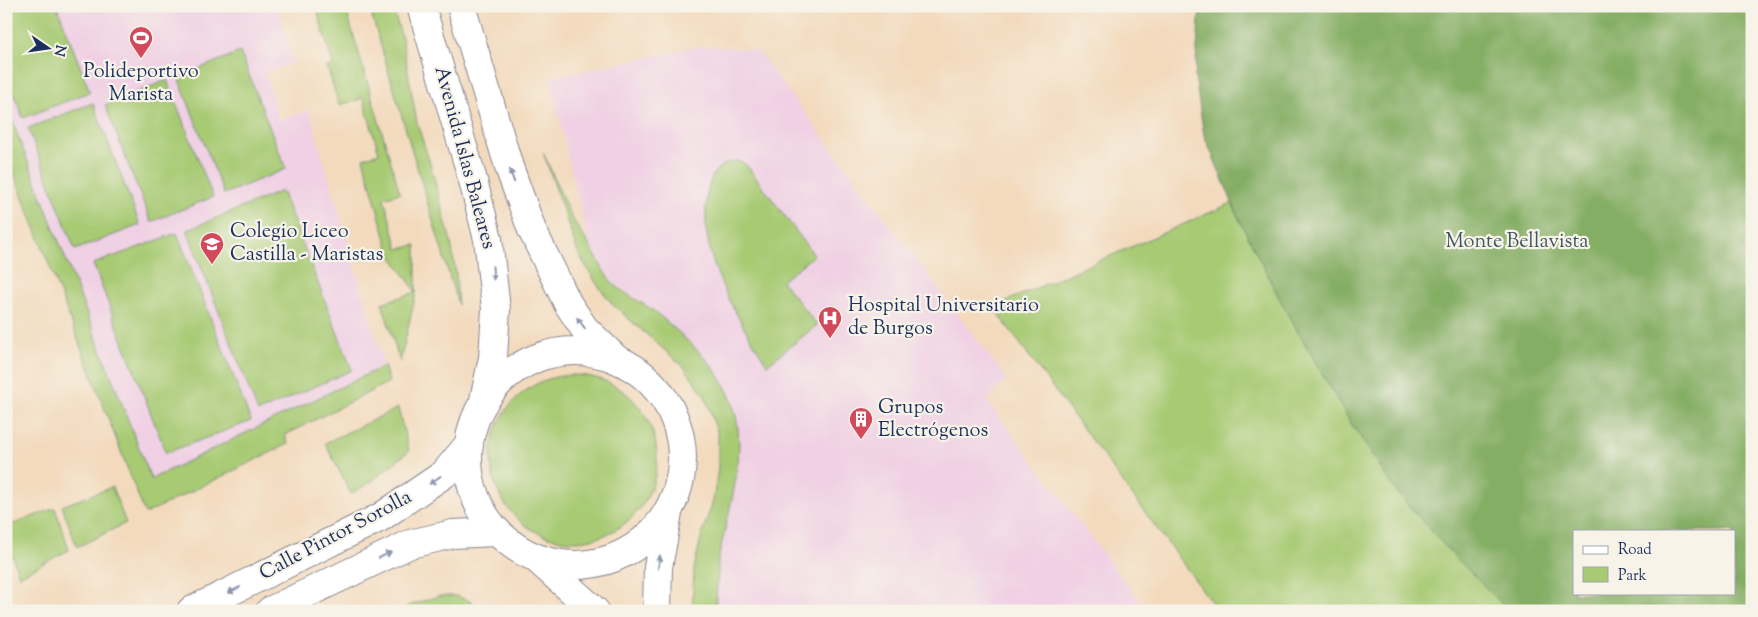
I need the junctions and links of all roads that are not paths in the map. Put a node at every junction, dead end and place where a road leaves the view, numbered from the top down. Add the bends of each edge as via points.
1 (421, 6) edge
2 (461, 6) edge
3 (614, 358) junction
4 (484, 402) junction
5 (469, 444) junction
6 (669, 510) junction
7 (496, 532) junction
8 (537, 559) junction
9 (191, 611) edge
10 (270, 611) edge
11 (595, 611) edge
12 (657, 611) edge

1 -> 4 main road, Avenida Islas Baleares via 488,239 496,309 493,358
3 -> 2 main road, Avenida Islas Baleares via 584,328 568,304 532,230 509,168
3 - 4 main road via 594,352 566,351 543,356 522,365 502,380
3 - 6 main road via 645,377 661,394 680,435 679,484
4 - 5 main road via 474,422
5 - 7 main road via 470,482 480,509
5 -> 9 main road, Calle Pintor Sorolla via 444,474 380,517
6 - 8 main road via 642,541 626,553 608,560 572,566
12 -> 6 main road via 658,567
7 - 8 main road
10 -> 7 main road, Calle Pintor Sorolla via 410,544 454,534
8 - 11 main road

